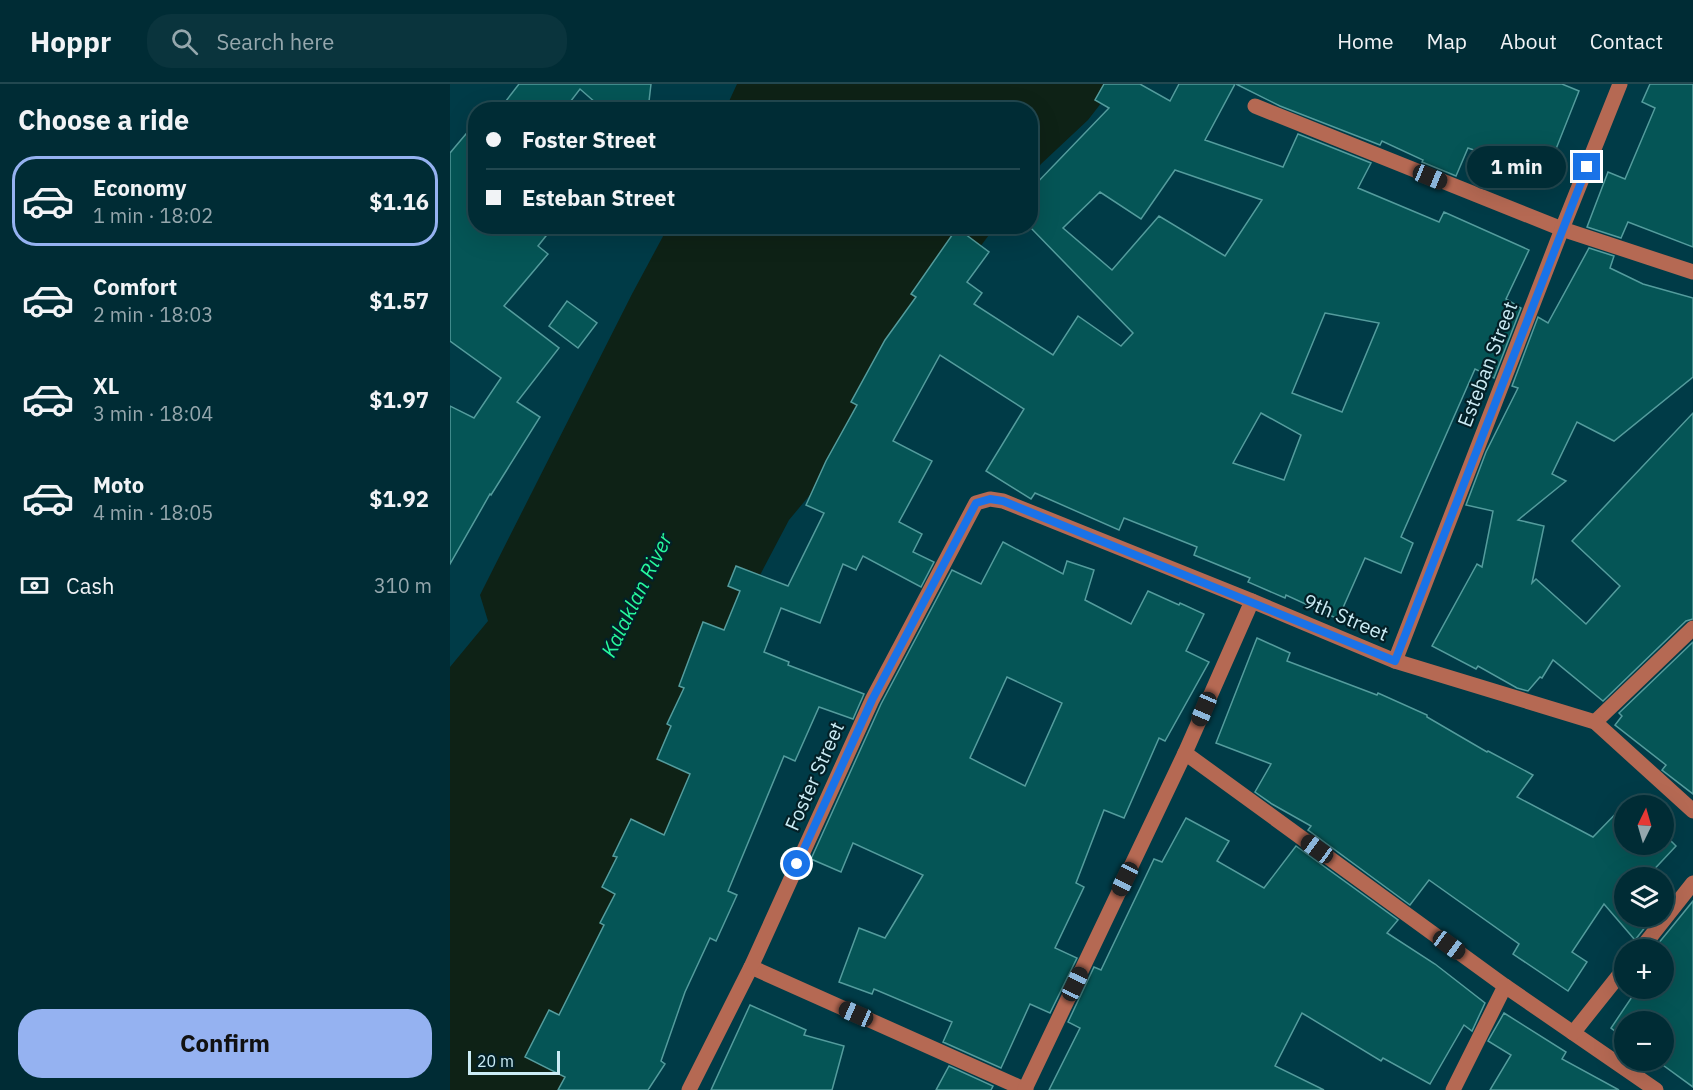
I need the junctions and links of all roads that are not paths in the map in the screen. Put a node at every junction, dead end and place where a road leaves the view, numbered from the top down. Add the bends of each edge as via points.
1 (1620, 84) edge
2 (1255, 106) dead end
3 (1562, 229) junction
4 (1693, 272) edge
5 (969, 516) joint
6 (1252, 601) junction
7 (1693, 628) edge
8 (1395, 661) junction
9 (1595, 722) junction
10 (1185, 753) junction
11 (1693, 811) edge
12 (1693, 883) edge
13 (1649, 939) edge
14 (751, 967) junction
15 (1614, 982) edge
16 (1505, 986) junction
17 (1573, 1033) junction
18 (690, 1090) edge
19 (1025, 1090) edge
20 (1452, 1090) edge
21 (1656, 1090) edge

1 - 3 street, Esteban Street
2 - 3 street
3 - 4 street
3 - 8 street, Esteban Street
5 - 6 street, 9th Street via 981,500 1003,501
5 - 14 street, Foster Street via 872,700
6 - 8 street, 9th Street
6 - 10 street
7 - 9 street
8 - 9 street, 9th Street
9 - 11 street, 9th Street
10 - 16 street
10 - 19 street
12 - 13 street
14 - 18 street, Foster Street
14 - 19 street
15 - 17 street
16 - 17 street
16 - 20 street
17 - 21 street

